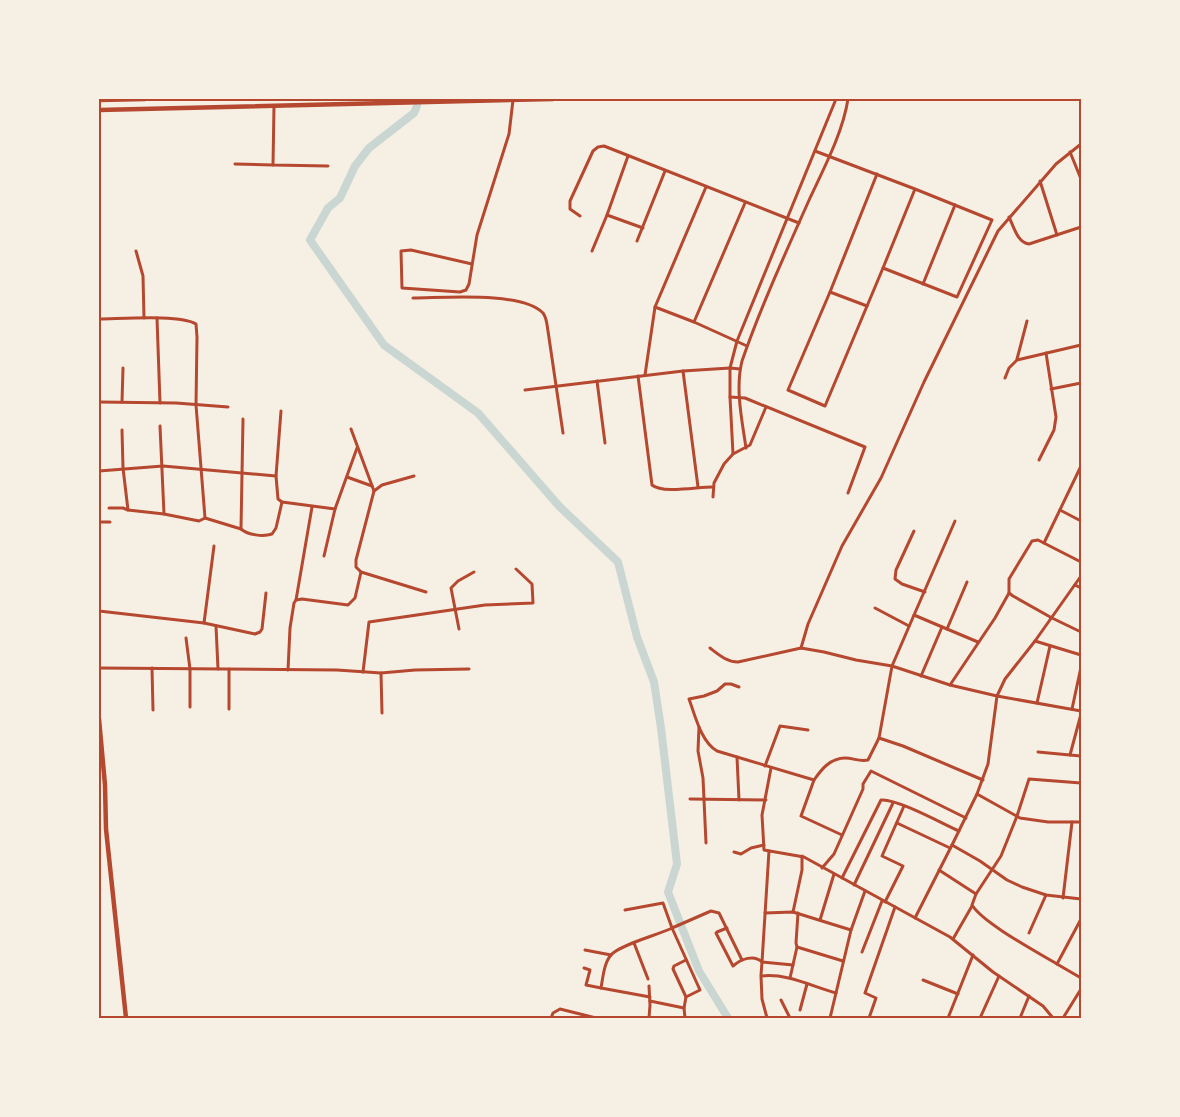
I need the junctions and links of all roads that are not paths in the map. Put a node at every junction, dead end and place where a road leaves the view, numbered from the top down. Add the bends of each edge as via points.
1 (145, 99) edge
2 (553, 99) edge
3 (836, 99) edge
4 (848, 99) edge
5 (99, 100) edge
6 (513, 100) edge
7 (274, 106) junction
8 (99, 110) edge
9 (1081, 144) edge
10 (815, 152) junction
11 (1070, 152) junction
12 (628, 156) junction
13 (829, 156) junction
14 (235, 164) dead end
15 (273, 165) junction
16 (328, 166) dead end
17 (665, 171) junction
18 (877, 174) junction
19 (1081, 180) edge
20 (1040, 181) junction
21 (706, 187) junction
22 (915, 189) junction
23 (745, 202) junction
24 (955, 205) junction
25 (607, 215) junction
26 (580, 216) dead end
27 (1009, 217) junction
28 (788, 218) junction
29 (799, 223) junction
30 (1081, 227) edge
31 (642, 228) junction
32 (1057, 236) junction
33 (637, 241) dead end
34 (136, 251) dead end
35 (592, 251) dead end
36 (472, 264) junction
37 (883, 268) junction
38 (923, 284) junction
39 (830, 292) junction
40 (413, 298) dead end
41 (867, 306) junction
42 (655, 307) junction
43 (144, 318) junction
44 (157, 318) junction
45 (99, 319) edge
46 (1027, 321) dead end
47 (694, 322) junction
48 (737, 341) junction
49 (1081, 345) edge
50 (747, 346) junction
51 (1046, 353) junction
52 (1016, 360) junction
53 (123, 368) dead end
54 (730, 368) junction
55 (740, 369) junction
56 (683, 371) junction
57 (645, 375) junction
58 (638, 376) junction
59 (1005, 378) dead end
60 (597, 381) junction
61 (1081, 382) edge
62 (555, 386) junction
63 (1051, 389) junction
64 (525, 390) dead end
65 (730, 397) junction
66 (740, 398) junction
67 (99, 402) edge
68 (122, 402) junction
69 (160, 403) junction
70 (196, 405) junction
71 (228, 407) dead end
72 (766, 407) junction
73 (281, 411) dead end
74 (243, 419) dead end
75 (160, 426) dead end
76 (351, 429) dead end
77 (122, 430) dead end
78 (563, 433) dead end
79 (605, 443) dead end
80 (358, 448) junction
81 (746, 448) junction
82 (733, 454) junction
83 (1039, 460) dead end
84 (163, 466) junction
85 (1081, 466) edge
86 (123, 468) junction
87 (202, 470) junction
88 (99, 471) edge
89 (243, 473) junction
90 (276, 476) junction
91 (414, 476) dead end
92 (347, 477) junction
93 (372, 486) junction
94 (698, 487) junction
95 (712, 487) junction
96 (374, 491) junction
97 (848, 493) dead end
98 (713, 497) dead end
99 (282, 502) junction
100 (312, 507) junction
101 (109, 508) dead end
102 (335, 509) junction
103 (128, 510) junction
104 (1060, 510) junction
105 (164, 514) junction
106 (206, 518) junction
107 (954, 520) dead end
108 (1081, 521) edge
109 (99, 522) edge
110 (110, 522) dead end
111 (242, 530) junction
112 (914, 531) dead end
113 (1044, 543) junction
114 (214, 546) dead end
115 (324, 556) dead end
116 (1081, 562) edge
117 (516, 569) dead end
118 (361, 572) junction
119 (474, 572) dead end
120 (1081, 576) edge
121 (967, 582) dead end
122 (1075, 585) junction
123 (1081, 588) edge
124 (426, 592) dead end
125 (925, 592) junction
126 (1009, 592) junction
127 (266, 593) dead end
128 (296, 600) junction
129 (875, 608) dead end
130 (454, 609) junction
131 (99, 611) edge
132 (914, 616) junction
133 (1052, 618) junction
134 (204, 623) junction
135 (216, 626) junction
136 (909, 626) junction
137 (942, 627) junction
138 (459, 629) dead end
139 (947, 629) junction
140 (1081, 632) edge
141 (186, 638) dead end
142 (1035, 641) junction
143 (978, 642) junction
144 (1050, 646) junction
145 (710, 648) dead end
146 (801, 648) junction
147 (1081, 655) edge
148 (892, 666) junction
149 (1081, 667) edge
150 (99, 668) edge
151 (152, 668) junction
152 (190, 668) junction
153 (218, 669) junction
154 (229, 669) junction
155 (469, 669) dead end
156 (288, 670) junction
157 (363, 672) junction
158 (381, 673) junction
159 (921, 676) junction
160 (950, 685) junction
161 (739, 688) dead end
162 (996, 696) junction
163 (1037, 703) junction
164 (190, 707) dead end
165 (229, 709) dead end
166 (1072, 709) junction
167 (153, 710) dead end
168 (1081, 712) edge
169 (382, 713) dead end
170 (99, 719) edge
171 (699, 726) junction
172 (808, 730) dead end
173 (879, 738) junction
174 (1038, 752) dead end
175 (1070, 755) junction
176 (1081, 756) edge
177 (737, 757) junction
178 (765, 766) junction
179 (771, 768) junction
180 (814, 780) junction
181 (983, 780) junction
182 (1081, 783) edge
183 (977, 794) junction
184 (690, 799) dead end
185 (704, 800) junction
186 (739, 800) junction
187 (766, 800) junction
188 (893, 803) junction
189 (904, 806) junction
190 (1017, 816) junction
191 (966, 818) junction
192 (1072, 822) junction
193 (1081, 822) edge
194 (897, 823) junction
195 (959, 831) junction
196 (842, 836) junction
197 (706, 843) dead end
198 (764, 844) junction
199 (951, 847) junction
200 (769, 851) junction
201 (734, 852) dead end
202 (802, 856) junction
203 (822, 868) junction
204 (992, 869) junction
205 (939, 870) junction
206 (834, 874) junction
207 (842, 878) junction
208 (854, 885) junction
209 (865, 892) junction
210 (976, 894) junction
211 (1046, 895) junction
212 (1063, 898) junction
213 (1081, 899) edge
214 (884, 901) junction
215 (972, 906) junction
216 (895, 908) junction
217 (625, 910) dead end
218 (793, 912) junction
219 (765, 913) junction
220 (798, 913) junction
221 (915, 918) junction
222 (1081, 919) edge
223 (820, 920) junction
224 (672, 928) junction
225 (727, 928) junction
226 (851, 930) junction
227 (1029, 933) dead end
228 (953, 938) junction
229 (634, 943) junction
230 (797, 948) junction
231 (585, 950) dead end
232 (862, 952) dead end
233 (611, 955) junction
234 (973, 955) junction
235 (686, 960) junction
236 (742, 960) junction
237 (843, 961) junction
238 (762, 962) junction
239 (1057, 964) junction
240 (793, 965) junction
241 (584, 968) dead end
242 (761, 976) junction
243 (999, 976) junction
244 (790, 978) junction
245 (1081, 978) edge
246 (648, 979) dead end
247 (923, 980) dead end
248 (807, 984) junction
249 (650, 986) dead end
250 (601, 988) junction
251 (1081, 989) edge
252 (836, 993) junction
253 (958, 994) junction
254 (1029, 996) junction
255 (686, 997) junction
256 (650, 999) junction
257 (781, 1000) dead end
258 (684, 1008) junction
259 (800, 1010) dead end
260 (126, 1018) edge
261 (550, 1018) edge
262 (596, 1018) edge
263 (649, 1018) edge
264 (685, 1018) edge
265 (767, 1018) edge
266 (790, 1018) edge
267 (830, 1018) edge
268 (870, 1018) edge
269 (948, 1018) edge
270 (980, 1018) edge
271 (1020, 1018) edge
272 (1054, 1018) edge
273 (1062, 1018) edge

1 - 5 main road
2 - 6 main road
3 - 10 street
4 - 13 street
6 - 7 main road
6 - 36 street via 509,134 479,227
7 - 8 main road
7 - 15 street
9 - 11 street
10 - 13 street
10 - 28 street
11 - 19 street
11 - 20 street
12 - 17 street
12 - 25 street
12 - 26 street via 604,146 593,151 570,201 570,209
13 - 18 street
13 - 29 street
14 - 15 street
15 - 16 street
17 - 21 street
17 - 31 street
18 - 22 street
18 - 39 street
20 - 27 street
20 - 32 street
21 - 23 street
21 - 42 street
22 - 24 street
22 - 37 street
23 - 28 street
23 - 47 street
24 - 38 street
24 - 38 street via 992,220 958,297
25 - 31 street
25 - 35 street
27 - 32 street via 1024,243
27 - 146 street via 989,249 881,478 842,546
28 - 29 street
28 - 48 street
29 - 50 street
30 - 32 street
31 - 33 street
34 - 43 street via 143,276
36 - 36 street via 466,290 402,288 401,251 411,250
37 - 38 street
37 - 41 street
39 - 41 street
39 - 41 street via 788,390 825,406
40 - 62 street via 484,297 534,308 545,317
42 - 47 street
42 - 57 street
43 - 44 street
43 - 45 street
44 - 69 street
44 - 70 street via 188,320 196,324
46 - 52 street
47 - 48 street
48 - 50 street
48 - 54 street
49 - 51 street
50 - 55 street
51 - 52 street
51 - 63 street
52 - 59 street via 1008,368
53 - 68 street
54 - 55 street
54 - 56 street
54 - 65 street
55 - 66 street
56 - 57 street
56 - 94 street
57 - 58 street
58 - 60 street
58 - 94 street via 652,485 665,490
60 - 62 street
60 - 79 street
61 - 63 street
62 - 64 street
62 - 78 street
63 - 83 street via 1056,411 1054,430
65 - 66 street
65 - 82 street
66 - 72 street
66 - 81 street
67 - 68 street
68 - 69 street
69 - 70 street
70 - 71 street
70 - 87 street
72 - 81 street via 754,439
72 - 97 street via 865,447
73 - 90 street
74 - 89 street
75 - 84 street
76 - 80 street
77 - 86 street
80 - 92 street
80 - 93 street
81 - 82 street
82 - 95 street
84 - 86 street
84 - 87 street
84 - 105 street
85 - 104 street
86 - 88 street
86 - 103 street
87 - 89 street
87 - 106 street
89 - 90 street
89 - 111 street
90 - 99 street via 276,493
91 - 96 street via 382,485
92 - 93 street
92 - 102 street
93 - 96 street
94 - 95 street
95 - 98 street
96 - 118 street via 356,560 356,567
99 - 100 street
99 - 111 street via 272,534 266,536
100 - 102 street
100 - 128 street
101 - 103 street
102 - 115 street
103 - 105 street
104 - 108 street
104 - 113 street
105 - 106 street via 199,521
106 - 111 street
107 - 125 street
109 - 110 street
112 - 125 street via 895,579
113 - 116 street
113 - 126 street via 1032,541 1009,579
114 - 134 street
117 - 130 street via 532,584 533,602
118 - 124 street
118 - 128 street via 355,598 348,605
119 - 130 street via 451,588
120 - 122 street
121 - 139 street
122 - 123 street
122 - 133 street
125 - 132 street
126 - 133 street
126 - 143 street
127 - 135 street via 260,632 255,634
128 - 156 street via 290,628
129 - 136 street
130 - 138 street
130 - 157 street via 369,622
131 - 134 street
132 - 136 street
132 - 137 street
133 - 140 street
133 - 142 street
134 - 135 street
135 - 153 street
136 - 148 street
137 - 139 street
137 - 159 street
139 - 143 street
141 - 152 street
142 - 144 street
142 - 162 street
143 - 160 street
144 - 147 street
144 - 163 street
145 - 146 street via 723,658 738,662
146 - 148 street
148 - 159 street
148 - 173 street
149 - 166 street
150 - 151 street
151 - 152 street
151 - 167 street
152 - 153 street
152 - 164 street
153 - 154 street
154 - 156 street
154 - 165 street
155 - 158 street
156 - 157 street
157 - 158 street
158 - 169 street
159 - 160 street
160 - 162 street
161 - 171 street via 725,684 717,691 689,698
162 - 163 street
162 - 181 street
163 - 166 street
166 - 168 street
168 - 175 street
170 - 260 main road via 106,829
171 - 177 street via 710,747
171 - 185 street via 698,751
172 - 178 street via 780,726
173 - 180 street via 868,760 836,760 823,768
173 - 181 street
174 - 175 street
175 - 176 street
177 - 178 street
177 - 186 street
178 - 179 street
179 - 180 street
179 - 187 street
180 - 196 street via 801,816
181 - 183 street
182 - 190 street via 1028,779
183 - 190 street
183 - 191 street
184 - 185 street
185 - 186 street
185 - 197 street
186 - 187 street
187 - 198 street via 762,815
188 - 189 street
188 - 207 street via 881,800 878,804
188 - 208 street
189 - 194 street
189 - 195 street
190 - 192 street via 1048,822
190 - 204 street via 1001,856
191 - 195 street
191 - 196 street via 871,771
192 - 193 street
192 - 212 street
194 - 199 street
194 - 214 street via 882,856 903,866
195 - 199 street
196 - 203 street via 834,854
198 - 200 street via 764,850
198 - 201 street via 741,854
199 - 204 street
199 - 205 street
200 - 202 street
200 - 219 street
202 - 203 street
202 - 218 street
203 - 206 street
204 - 210 street
204 - 211 street via 1007,880
205 - 210 street
205 - 221 street
206 - 207 street
206 - 223 street
207 - 208 street
208 - 209 street
209 - 214 street
209 - 226 street
210 - 215 street
211 - 212 street
211 - 227 street
212 - 213 street
214 - 216 street
214 - 232 street
215 - 228 street
215 - 239 street via 1009,935
216 - 221 street
216 - 268 street via 865,993 876,998
217 - 224 street via 663,903
218 - 219 street
218 - 220 street
219 - 238 street
220 - 223 street
220 - 230 street
221 - 228 street
222 - 239 street
223 - 226 street
224 - 225 street via 717,911
224 - 229 street
224 - 235 street
225 - 236 street
225 - 236 street via 716,934 733,966
226 - 237 street
228 - 234 street
229 - 233 street
229 - 246 street
230 - 237 street
230 - 240 street
231 - 233 street
233 - 250 street
234 - 243 street
234 - 253 street
235 - 255 street via 674,966
235 - 255 street via 700,990
236 - 238 street via 755,958
237 - 252 street
238 - 240 street
238 - 242 street
239 - 245 street
240 - 244 street
241 - 250 street via 590,970 586,985
242 - 244 street
242 - 265 street
243 - 254 street
243 - 270 street
244 - 248 street
247 - 253 street
248 - 252 street
248 - 259 street
249 - 256 street
250 - 256 street
251 - 273 street
252 - 267 street
253 - 269 street
254 - 271 street
254 - 272 street
255 - 258 street
256 - 258 street
256 - 263 street
257 - 266 street
258 - 264 street
261 - 262 street via 560,1009

